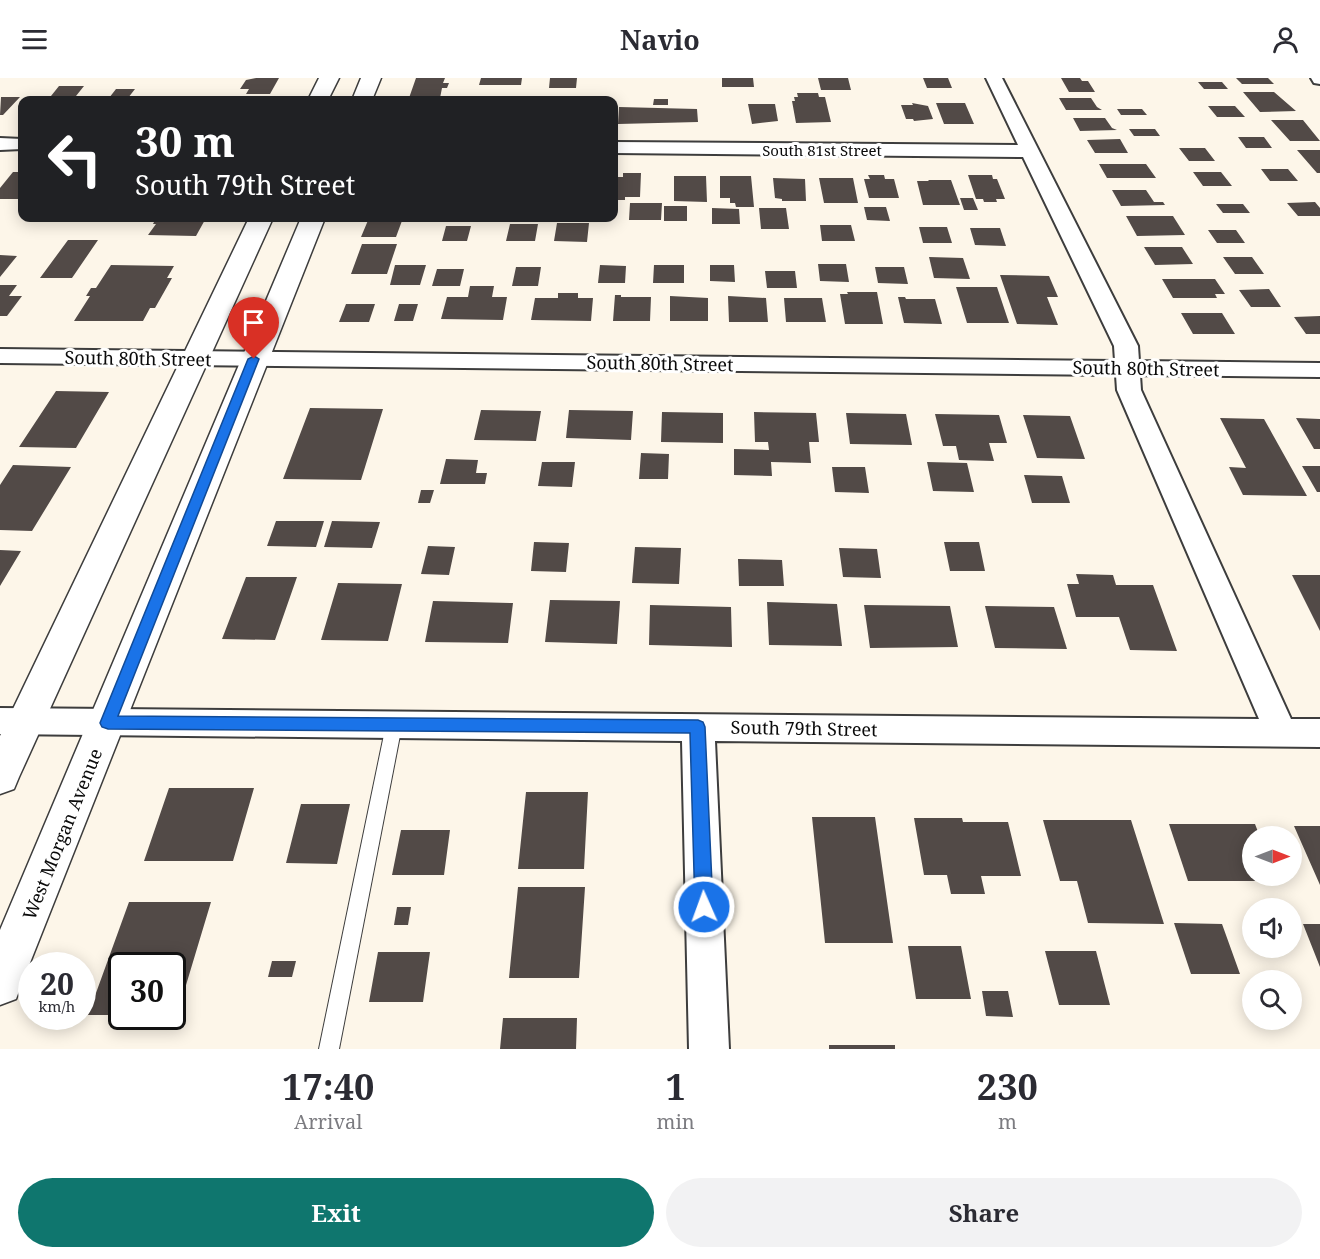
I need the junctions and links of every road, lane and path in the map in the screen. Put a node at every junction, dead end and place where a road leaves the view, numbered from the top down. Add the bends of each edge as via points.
1 (329, 78) edge
2 (372, 78) edge
3 (994, 78) edge
4 (320, 96) edge
5 (364, 96) edge
6 (0, 144) edge
7 (18, 144) edge
8 (618, 148) edge
9 (1030, 151) junction
10 (259, 222) edge
11 (311, 222) edge
12 (0, 356) edge
13 (196, 359) junction
14 (254, 359) junction
15 (1127, 368) junction
16 (1320, 370) edge
17 (13, 721) edge
18 (108, 723) junction
19 (394, 725) junction
20 (698, 727) junction
21 (1281, 732) junction
22 (1320, 733) edge
23 (0, 777) edge
24 (0, 983) edge
25 (329, 1049) edge
26 (709, 1049) edge

1 - 4 street
2 - 5 street
3 - 9 street
6 - 7 street
8 - 9 street, South 81st Street
9 - 15 street via 1126,346
10 - 13 street
11 - 14 street, West Morgan Avenue
12 - 13 street, South 80th Street
13 - 14 street, South 80th Street
13 - 17 street
14 - 15 street, South 80th Street
14 - 18 street, West Morgan Avenue
15 - 16 street, South 80th Street
15 - 21 street via 1129,390
17 - 18 street, South 79th Street
17 - 23 street
18 - 19 street, South 79th Street
18 - 24 street, West Morgan Avenue
19 - 20 street, South 79th Street
19 - 25 lane
20 - 21 street, South 79th Street
20 - 26 street
21 - 22 street, South 79th Street

